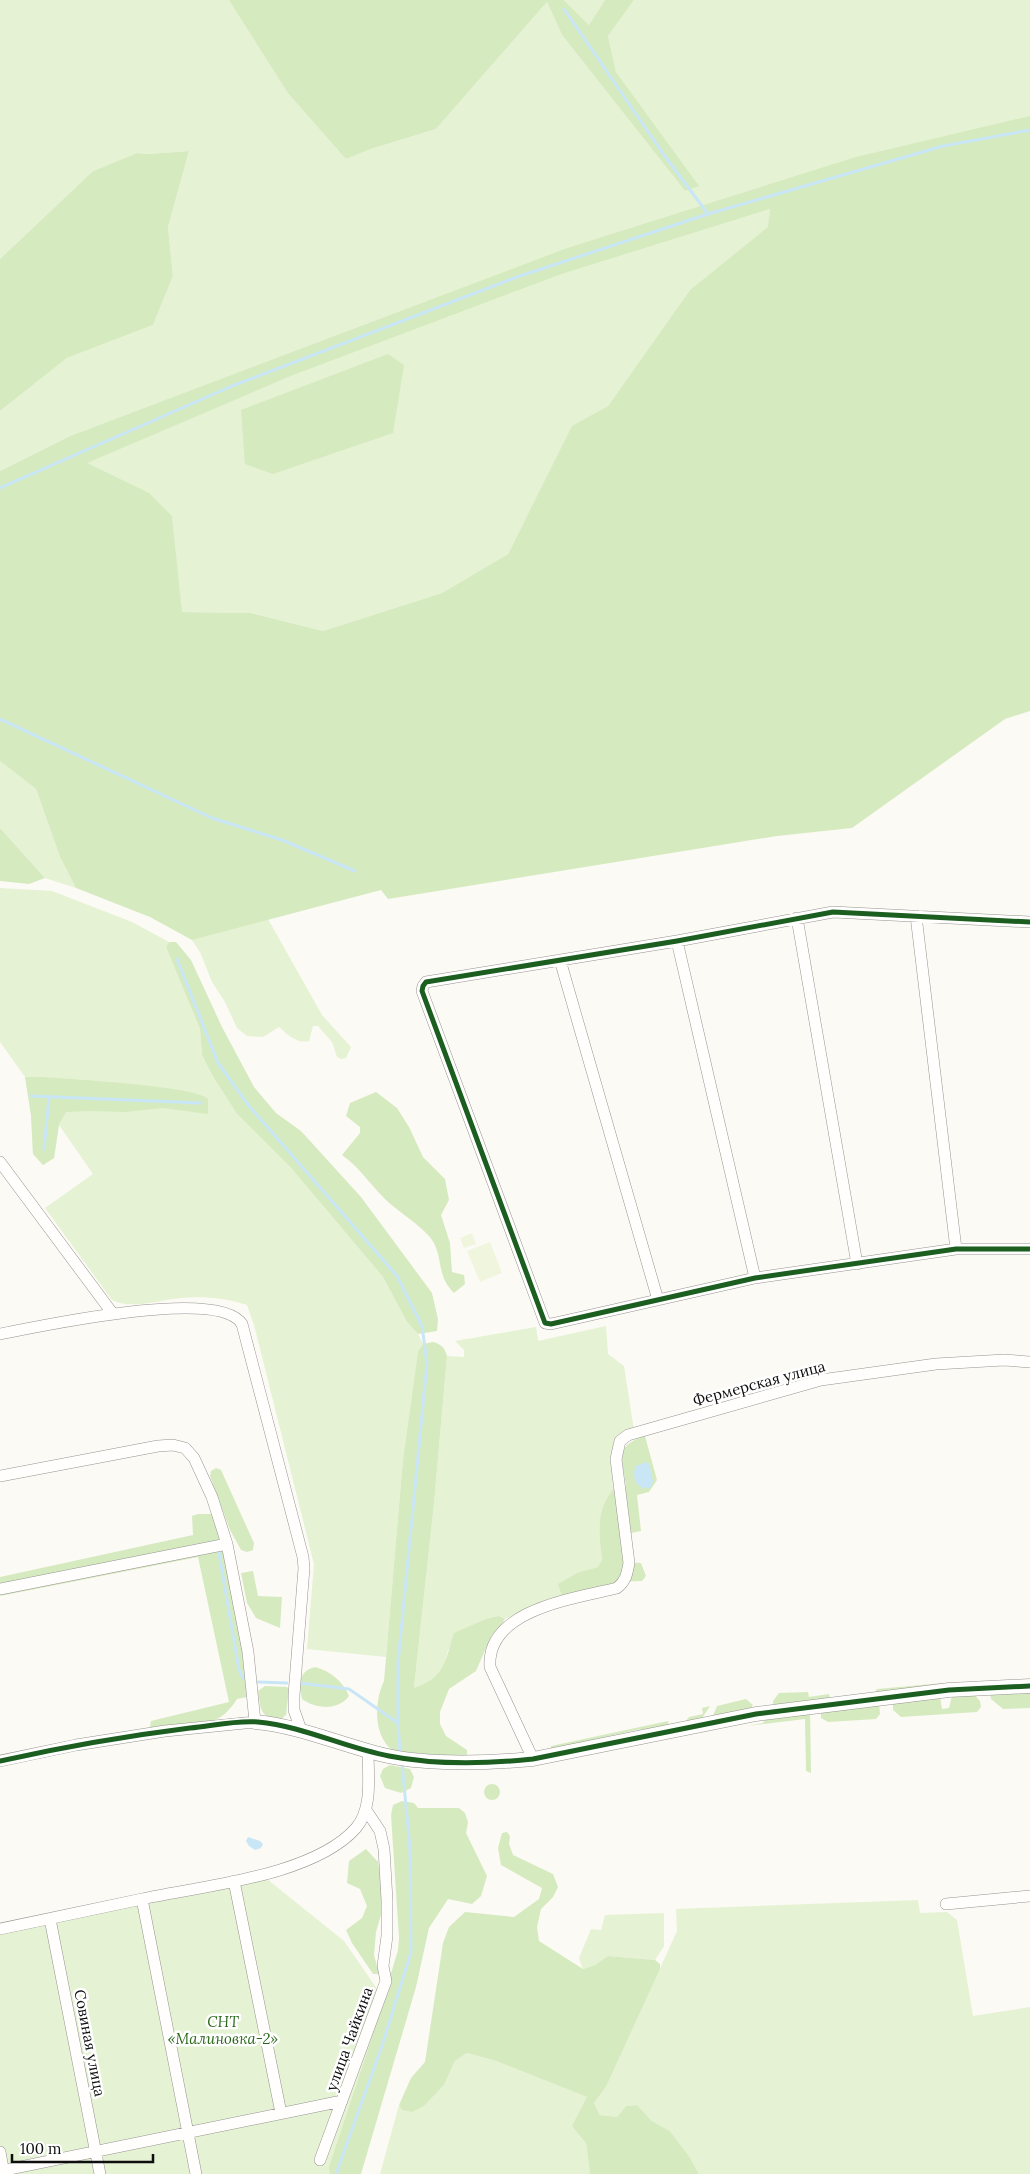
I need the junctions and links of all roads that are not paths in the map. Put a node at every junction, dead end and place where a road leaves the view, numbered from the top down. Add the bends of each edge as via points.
1 (916, 916) junction
2 (797, 918) junction
3 (1030, 922) edge
4 (677, 941) junction
5 (560, 960) junction
6 (0, 1162) edge
7 (956, 1249) junction
8 (1030, 1249) edge
9 (857, 1264) junction
10 (755, 1278) junction
11 (658, 1300) junction
12 (113, 1314) junction
13 (0, 1334) edge
14 (1030, 1362) edge
15 (0, 1476) edge
16 (227, 1544) junction
17 (0, 1589) edge
18 (1030, 1686) edge
19 (255, 1722) junction
20 (301, 1730) junction
21 (368, 1751) junction
22 (532, 1759) junction
23 (0, 1761) edge
24 (366, 1810) junction
25 (234, 1881) junction
26 (1030, 1896) edge
27 (142, 1899) junction
28 (946, 1904) dead end
29 (50, 1918) junction
30 (0, 1929) edge
31 (342, 2101) junction
32 (281, 2113) junction
33 (188, 2132) junction
34 (96, 2151) junction
35 (0, 2152) edge
36 (320, 2160) dead end
37 (3, 2172) edge
38 (100, 2174) edge
39 (196, 2174) edge

1 - 2 street via 844,911
1 - 3 street
1 - 7 street
2 - 4 street
2 - 9 street
4 - 5 street
4 - 10 street
5 - 11 street
5 - 11 street via 426,982 422,991 545,1324
6 - 12 street
7 - 8 street
7 - 9 street
9 - 10 street
10 - 11 street
12 - 13 street
12 - 20 street via 154,1308 219,1311 232,1314 242,1324 303,1557 294,1695 295,1715
14 - 22 street, Фермерская улица via 1004,1360 936,1364 821,1380 628,1435 620,1441 616,1459 629,1563 622,1584 527,1613 496,1640 489,1657 490,1667
15 - 16 street via 158,1446 185,1448 194,1458 212,1497
16 - 17 street
16 - 19 street via 248,1652
18 - 22 street via 949,1690 756,1714
19 - 20 street
19 - 23 street via 165,1731
20 - 21 street
21 - 22 street via 442,1761
21 - 24 street
24 - 25 street via 356,1828 332,1847 288,1866
24 - 31 street, улица Чайкина via 380,1831 384,1849 388,1900 383,1966 386,1981
25 - 27 street
25 - 32 street
26 - 28 street
27 - 29 street
27 - 33 street
29 - 30 street
29 - 34 street, Совиная улица
31 - 32 street
31 - 36 street, улица Чайкина
32 - 33 street
33 - 34 street
33 - 39 street
34 - 37 street
34 - 38 street, Совиная улица
35 - 37 street

